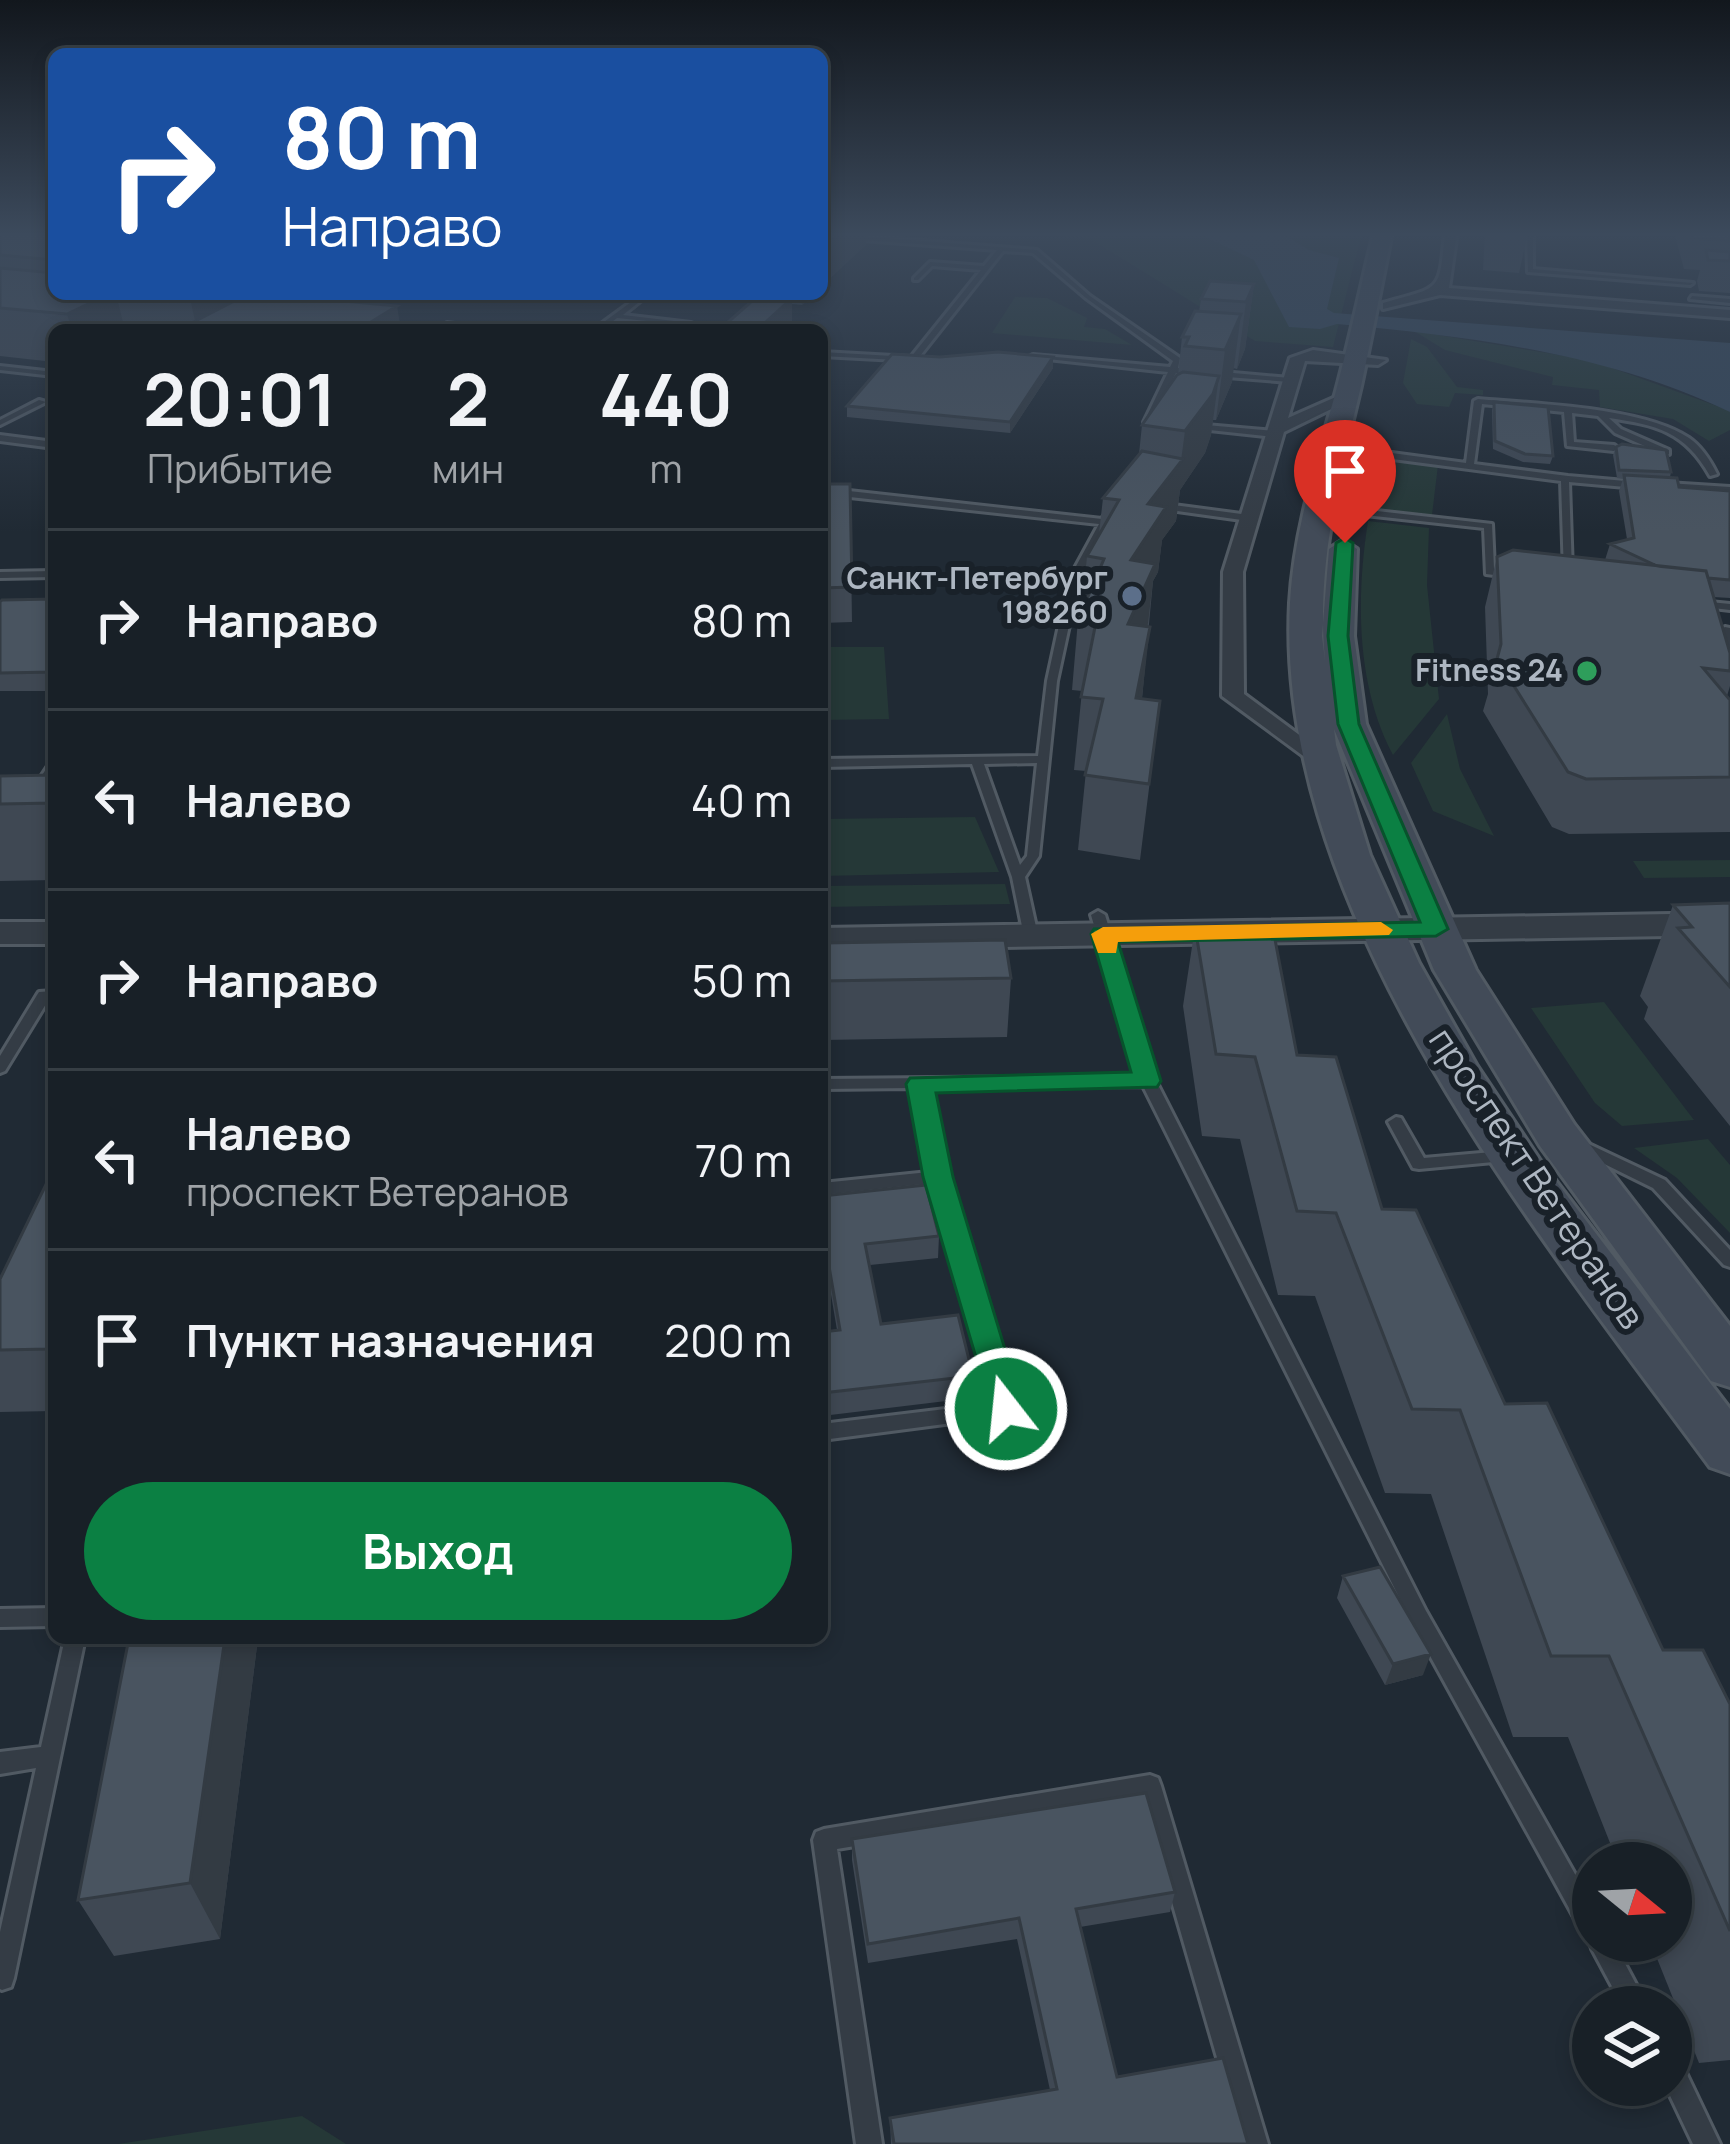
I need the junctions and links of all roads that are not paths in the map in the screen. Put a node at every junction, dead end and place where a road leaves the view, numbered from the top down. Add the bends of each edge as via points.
1 (935, 332) edge
2 (1138, 332) edge
3 (1366, 332) edge
4 (1374, 332) edge
5 (1375, 332) edge
6 (828, 354) edge
7 (1025, 357) edge
8 (913, 359) junction
9 (926, 360) edge
10 (0, 368) edge
11 (1174, 370) junction
12 (48, 373) edge
13 (1290, 380) junction
14 (48, 400) edge
15 (1344, 400) junction
16 (1568, 410) junction
17 (1601, 415) junction
18 (0, 423) edge
19 (1173, 424) junction
20 (1275, 431) junction
21 (1151, 433) edge
22 (0, 438) edge
23 (48, 444) edge
24 (1613, 448) edge
25 (1666, 452) edge
26 (1470, 463) junction
27 (1713, 474) dead end
28 (1565, 481) junction
29 (1356, 482) junction
30 (1730, 490) edge
31 (828, 491) edge
32 (1118, 499) edge
33 (1166, 507) edge
34 (1250, 518) junction
35 (1104, 522) junction
36 (48, 574) edge
37 (0, 575) edge
38 (1528, 576) edge
39 (1548, 579) edge
40 (1568, 581) junction
41 (1583, 585) edge
42 (1677, 601) edge
43 (1730, 607) edge
44 (1730, 631) edge
45 (1730, 646) edge
46 (1044, 759) junction
47 (977, 760) junction
48 (1321, 762) junction
49 (828, 763) edge
50 (48, 775) edge
51 (31, 802) edge
52 (1018, 877) junction
53 (1730, 905) edge
54 (1431, 919) junction
55 (828, 920) edge
56 (1380, 920) junction
57 (1730, 924) edge
58 (1100, 925) junction
59 (1029, 926) junction
60 (0, 933) edge
61 (48, 933) edge
62 (828, 939) edge
63 (48, 952) edge
64 (0, 953) edge
65 (48, 995) edge
66 (0, 1029) edge
67 (23, 1029) junction
68 (0, 1068) edge
69 (1148, 1081) junction
70 (828, 1084) edge
71 (920, 1084) junction
72 (1396, 1122) dead end
73 (1535, 1145) junction
74 (938, 1177) junction
75 (828, 1188) edge
76 (1730, 1261) edge
77 (1730, 1366) edge
78 (828, 1431) edge
79 (1730, 1451) edge
80 (48, 1617) edge
81 (0, 1618) edge
82 (74, 1644) edge
83 (48, 1756) junction
84 (0, 1763) edge
85 (1572, 1891) edge
86 (2, 1978) edge
87 (1689, 2106) edge
88 (869, 2144) edge
89 (1255, 2144) edge
90 (1707, 2144) edge

1 - 8 lane
2 - 11 lane via 1177,360
3 - 13 street via 1302,355
4 - 15 main road, проспект Ветеранов
5 - 29 main road, проспект Ветеранов
6 - 8 lane
7 - 11 lane
8 - 9 lane
10 - 12 lane
11 - 13 lane
11 - 19 lane via 1147,420
13 - 20 street
14 - 18 lane
15 - 20 street
15 - 48 main road, проспект Ветеранов via 1309,570 1305,633
16 - 17 lane
16 - 24 lane via 1570,444
16 - 26 lane via 1478,401
17 - 25 lane
17 - 27 lane via 1666,430 1697,447
19 - 20 lane
19 - 21 lane
20 - 34 street
22 - 23 lane
26 - 28 lane
26 - 29 lane
28 - 30 lane
28 - 40 lane
29 - 38 lane via 1489,526 1489,572
29 - 54 main road, проспект Ветеранов via 1339,574 1349,724
31 - 35 lane
32 - 35 lane
33 - 34 lane
34 - 48 street via 1233,572 1233,696
35 - 46 lane via 1073,579
36 - 37 lane
39 - 40 lane
40 - 41 lane
42 - 43 lane
44 - 45 lane
46 - 47 lane
46 - 52 lane via 1034,856
47 - 49 lane
47 - 52 lane
48 - 56 main road, проспект Ветеранов
50 - 51 lane
52 - 59 lane
53 - 54 street
54 - 56 street
54 - 57 street
54 - 73 main road, проспект Ветеранов
55 - 59 street
56 - 58 street
56 - 73 main road, проспект Ветеранов via 1466,1082
58 - 59 street
58 - 69 lane
59 - 62 street
60 - 61 street
63 - 64 street
65 - 67 lane
66 - 67 lane
67 - 68 lane
69 - 71 lane
69 - 85 lane via 1419,1617
70 - 71 lane
71 - 74 lane
72 - 73 lane via 1419,1164
73 - 76 lane via 1659,1184
73 - 77 main road, проспект Ветеранов
73 - 79 main road, проспект Ветеранов
74 - 75 lane
74 - 78 lane via 1006,1409
80 - 81 lane
82 - 83 lane
83 - 84 lane
83 - 86 lane
87 - 90 lane
88 - 89 lane via 824,1840 1150,1786

